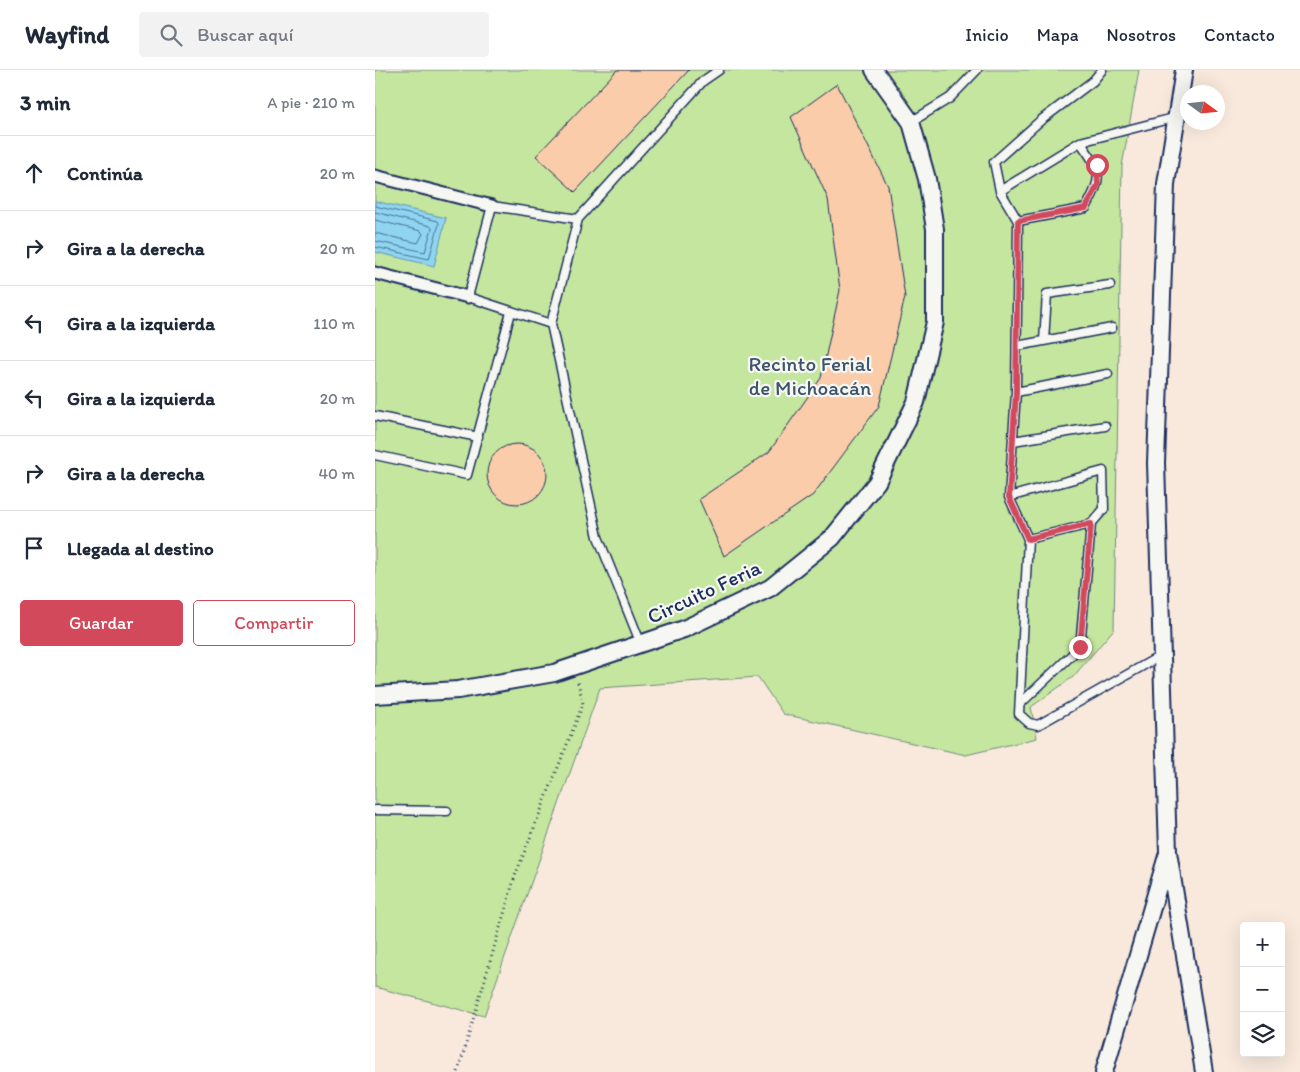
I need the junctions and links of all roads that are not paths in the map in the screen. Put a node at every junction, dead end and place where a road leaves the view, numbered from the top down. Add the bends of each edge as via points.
1 (719, 70) edge
2 (874, 70) edge
3 (977, 70) edge
4 (1102, 70) edge
5 (1184, 70) edge
6 (1177, 117) junction
7 (911, 122) junction
8 (1080, 142) junction
9 (375, 176) edge
10 (1000, 191) junction
11 (492, 206) junction
12 (578, 219) junction
13 (1018, 221) junction
14 (375, 273) edge
15 (1110, 284) dead end
16 (468, 297) junction
17 (511, 312) junction
18 (551, 324) junction
19 (1112, 328) dead end
20 (1044, 341) junction
21 (1017, 346) junction
22 (1108, 374) dead end
23 (1016, 392) junction
24 (375, 416) edge
25 (1105, 426) dead end
26 (477, 437) junction
27 (1013, 442) junction
28 (375, 455) edge
29 (1009, 497) junction
30 (1091, 524) junction
31 (1028, 539) junction
32 (641, 644) junction
33 (1162, 655) junction
34 (375, 695) edge
35 (1020, 704) junction
36 (375, 810) edge
37 (447, 811) dead end
38 (1168, 852) junction
39 (1104, 1072) edge
40 (1204, 1072) edge

1 - 12 lane via 703,81
2 - 7 street, Circuito Feria
3 - 7 lane via 950,98
4 - 10 lane via 1093,81 1039,121 994,162
5 - 6 street
6 - 8 lane
6 - 33 street via 1166,184 1156,463
7 - 32 street, Circuito Feria via 927,179 935,229 935,322 916,402 877,482 832,538 770,588 684,629
8 - 10 lane
8 - 13 lane via 1097,165 1098,185 1086,208
9 - 11 street
10 - 13 lane
11 - 12 lane
11 - 16 lane
12 - 18 lane
13 - 21 lane
14 - 16 street
15 - 20 lane via 1047,294
16 - 17 lane
17 - 18 lane
17 - 26 lane
18 - 32 lane via 598,536
19 - 20 lane
20 - 21 lane
21 - 23 lane
22 - 23 lane
23 - 27 lane
24 - 26 lane
25 - 27 lane
26 - 28 lane via 467,475
27 - 29 lane
29 - 30 lane via 1103,471 1104,509
29 - 31 lane
30 - 31 lane
30 - 35 lane via 1080,647
31 - 35 lane
32 - 34 street, Circuito Feria via 554,673 458,690
33 - 35 lane via 1038,725 1029,723 1019,714
33 - 38 street
36 - 37 lane
38 - 39 street
38 - 40 street

